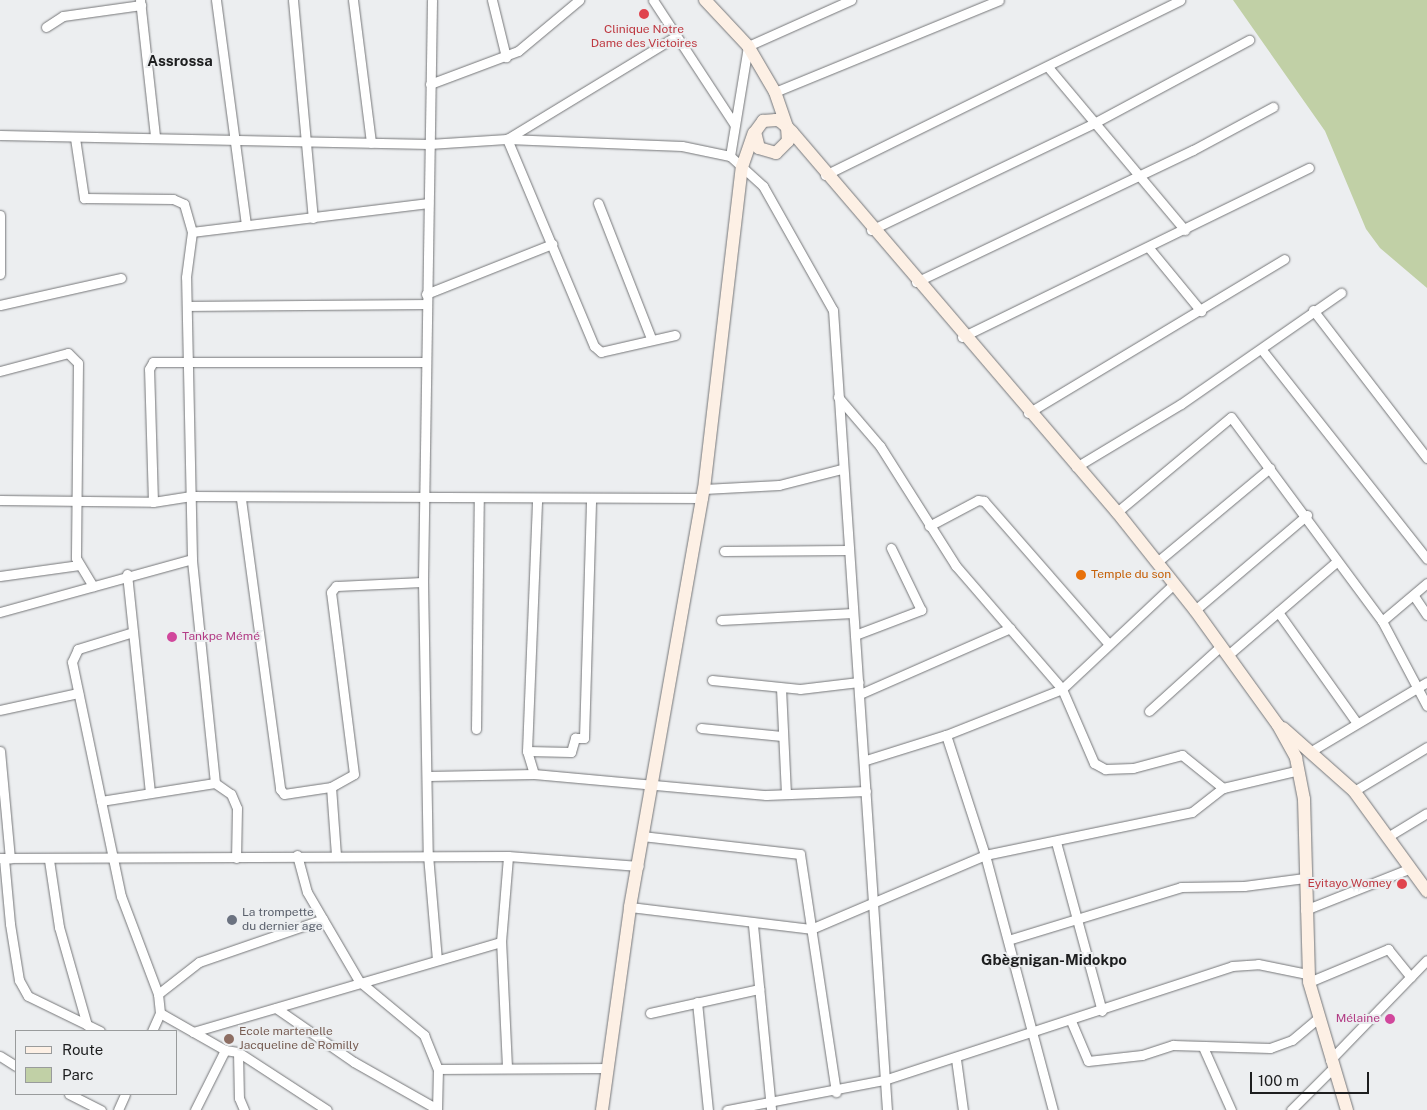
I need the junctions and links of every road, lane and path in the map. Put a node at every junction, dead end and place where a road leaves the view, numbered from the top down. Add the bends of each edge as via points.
1 (293, 0) edge
2 (353, 0) edge
3 (432, 0) edge
4 (492, 0) edge
5 (579, 0) edge
6 (652, 0) edge
7 (705, 0) edge
8 (852, 0) edge
9 (999, 0) edge
10 (1180, 0) edge
11 (218, 1) edge
12 (140, 3) edge
13 (46, 27) dead end
14 (675, 37) junction
15 (1249, 40) dead end
16 (748, 46) junction
17 (506, 57) junction
18 (1048, 67) junction
19 (430, 84) junction
20 (775, 92) junction
21 (1273, 107) dead end
22 (1096, 122) junction
23 (734, 124) junction
24 (787, 127) junction
25 (755, 132) junction
26 (0, 136) edge
27 (154, 136) junction
28 (75, 138) junction
29 (508, 139) junction
30 (236, 141) junction
31 (307, 143) junction
32 (371, 143) junction
33 (429, 144) junction
34 (730, 156) junction
35 (742, 167) junction
36 (1309, 168) dead end
37 (825, 175) junction
38 (1139, 176) junction
39 (428, 203) junction
40 (598, 203) dead end
41 (0, 215) edge
42 (313, 218) junction
43 (246, 224) junction
44 (871, 230) junction
45 (1186, 230) junction
46 (192, 232) junction
47 (552, 244) junction
48 (1149, 248) junction
49 (1284, 259) dead end
50 (0, 274) edge
51 (121, 278) dead end
52 (916, 282) junction
53 (1341, 293) dead end
54 (426, 299) junction
55 (0, 305) edge
56 (187, 306) junction
57 (1313, 310) junction
58 (1201, 311) junction
59 (675, 335) dead end
60 (962, 337) junction
61 (651, 338) junction
62 (1262, 350) junction
63 (188, 360) junction
64 (424, 362) junction
65 (0, 371) edge
66 (838, 397) junction
67 (1028, 413) junction
68 (1427, 458) edge
69 (1076, 467) junction
70 (1270, 468) junction
71 (842, 469) junction
72 (703, 493) junction
73 (190, 496) junction
74 (241, 498) junction
75 (425, 498) junction
76 (479, 498) junction
77 (537, 498) junction
78 (591, 498) junction
79 (0, 500) edge
80 (153, 502) junction
81 (76, 504) junction
82 (1116, 512) junction
83 (1306, 515) junction
84 (929, 526) junction
85 (891, 548) dead end
86 (848, 550) junction
87 (724, 551) dead end
88 (192, 559) junction
89 (1427, 559) edge
90 (1157, 562) junction
91 (1336, 562) junction
92 (79, 565) junction
93 (127, 574) junction
94 (0, 576) edge
95 (423, 582) junction
96 (1427, 583) edge
97 (1174, 584) junction
98 (93, 586) junction
99 (1414, 596) junction
100 (1195, 610) junction
101 (0, 612) edge
102 (1278, 612) junction
103 (853, 613) junction
104 (1427, 615) edge
105 (721, 620) dead end
106 (1382, 621) junction
107 (1010, 628) junction
108 (133, 632) junction
109 (855, 635) junction
110 (1107, 642) junction
111 (1224, 651) junction
112 (712, 680) dead end
113 (859, 682) junction
114 (1427, 682) edge
115 (781, 688) junction
116 (1416, 688) junction
117 (1062, 689) junction
118 (78, 693) junction
119 (860, 694) junction
120 (1427, 706) edge
121 (0, 710) edge
122 (1149, 710) dead end
123 (1357, 723) junction
124 (1278, 725) junction
125 (701, 728) dead end
126 (476, 729) dead end
127 (946, 735) junction
128 (782, 736) junction
129 (1427, 747) edge
130 (1313, 750) junction
131 (0, 751) edge
132 (528, 751) junction
133 (866, 760) junction
134 (1299, 770) junction
135 (534, 774) junction
136 (428, 776) junction
137 (215, 783) junction
138 (653, 783) junction
139 (331, 787) junction
140 (1223, 788) junction
141 (866, 791) junction
142 (1354, 791) junction
143 (150, 792) junction
144 (786, 794) junction
145 (101, 801) junction
146 (1427, 813) edge
147 (642, 836) junction
148 (1389, 836) junction
149 (1056, 842) junction
150 (297, 855) junction
151 (336, 855) junction
152 (428, 855) junction
153 (508, 856) junction
154 (985, 856) junction
155 (236, 858) junction
156 (5, 859) edge
157 (49, 860) junction
158 (114, 861) junction
159 (638, 866) junction
160 (1411, 868) junction
161 (1304, 878) junction
162 (1427, 891) edge
163 (875, 904) junction
164 (630, 906) junction
165 (1305, 910) junction
166 (323, 919) junction
167 (1073, 919) junction
168 (753, 925) junction
169 (811, 929) junction
170 (1008, 940) junction
171 (501, 942) junction
172 (437, 959) junction
173 (1427, 960) edge
174 (1411, 977) junction
175 (1308, 978) junction
176 (360, 980) junction
177 (758, 989) junction
178 (158, 994) junction
179 (697, 1002) junction
180 (276, 1008) junction
181 (1102, 1011) junction
182 (650, 1012) dead end
183 (160, 1013) junction
184 (1317, 1019) junction
185 (1071, 1021) junction
186 (87, 1025) junction
187 (98, 1030) edge
188 (152, 1030) edge
189 (193, 1032) junction
190 (1032, 1034) junction
191 (1203, 1047) junction
192 (225, 1050) junction
193 (238, 1052) junction
194 (0, 1056) edge
195 (956, 1058) junction
196 (1331, 1064) junction
197 (15, 1065) edge
198 (507, 1067) junction
199 (606, 1068) junction
200 (438, 1069) junction
201 (884, 1080) junction
202 (836, 1092) junction
203 (71, 1095) edge
204 (125, 1095) edge
205 (770, 1106) edge
206 (437, 1109) edge
207 (101, 1110) edge
208 (118, 1110) edge
209 (196, 1110) edge
210 (244, 1110) edge
211 (327, 1110) edge
212 (602, 1110) edge
213 (708, 1110) edge
214 (727, 1110) edge
215 (886, 1110) edge
216 (963, 1110) edge
217 (1053, 1110) edge
218 (1231, 1110) edge
219 (1291, 1110) edge
220 (1347, 1110) edge

1 - 31 street
2 - 32 street
3 - 19 street
4 - 17 street
5 - 17 street via 529,44
6 - 14 street
7 - 16 street
8 - 16 street
9 - 20 street
10 - 18 street
11 - 30 street
12 - 13 street via 63,16
12 - 27 street
14 - 23 street
14 - 29 street
15 - 22 street
16 - 20 street
16 - 23 street
17 - 19 street
18 - 22 street
18 - 37 street
19 - 33 street
20 - 24 street
21 - 38 street
22 - 38 street
22 - 44 street
23 - 34 street
24 - 25 street via 771,119
24 - 25 street via 786,145 771,154 756,145
24 - 37 street
25 - 35 street
26 - 28 street
27 - 28 street
27 - 30 street
28 - 46 street via 84,198 173,199 184,204
29 - 33 street
29 - 34 street via 682,146
29 - 47 street
30 - 31 street
30 - 43 street
31 - 32 street
31 - 42 street
32 - 33 street
33 - 39 street
34 - 35 street
35 - 66 street via 763,186 830,302
35 - 72 street
36 - 45 street
37 - 44 street
38 - 45 street
38 - 52 street
39 - 42 street
39 - 54 street
40 - 61 street
41 - 50 street
42 - 43 street
43 - 46 street
44 - 52 street
45 - 48 street
46 - 56 street
47 - 54 street
47 - 61 street via 597,350
48 - 58 street
48 - 60 street
49 - 58 street
51 - 55 street
52 - 60 street
53 - 57 street
54 - 56 street
54 - 64 street
56 - 63 street
57 - 62 street
57 - 68 street
58 - 67 street
59 - 61 street
60 - 67 street
62 - 69 street
62 - 89 street
63 - 64 street
63 - 73 street
63 - 80 street via 153,362 149,369
64 - 75 street
65 - 81 street via 68,352 75,357
66 - 71 street
66 - 84 street via 880,446
67 - 69 street
69 - 82 street
70 - 82 street via 1231,417
70 - 83 street
70 - 90 street
71 - 72 street via 780,485
71 - 86 street
72 - 78 street
72 - 138 street
73 - 74 street
73 - 80 street
73 - 88 street
74 - 75 street
74 - 139 street via 280,789 284,794
75 - 76 street
75 - 95 street
76 - 77 street
76 - 126 street
77 - 78 street
77 - 132 street
78 - 132 street via 584,738 575,738 571,752
79 - 81 street
80 - 81 street
81 - 92 street
82 - 90 street
83 - 91 street
83 - 100 street
84 - 107 street via 956,566
84 - 110 street via 978,500 984,501
85 - 109 street via 921,610
86 - 87 street
86 - 103 street
88 - 93 street
88 - 137 street
90 - 97 street
91 - 102 street
91 - 106 street
92 - 94 street
92 - 98 street
93 - 98 street
93 - 108 street
95 - 136 street
95 - 139 street via 332,589 354,774
96 - 99 street
97 - 100 street
97 - 110 street
98 - 101 street
99 - 104 street
99 - 106 street
100 - 111 street
102 - 111 street
102 - 123 street
103 - 105 street
103 - 109 street
106 - 116 street
107 - 117 street
107 - 119 street
108 - 118 street via 74,653
108 - 143 street
109 - 113 street
110 - 117 street
111 - 122 street
111 - 124 street
112 - 115 street
113 - 115 street
113 - 119 street
114 - 116 street
115 - 128 street
116 - 120 street
116 - 123 street
117 - 127 street
117 - 140 street via 1094,763 1105,769 1133,768 1182,754
118 - 121 street
118 - 145 street
119 - 133 street
123 - 130 street
124 - 130 street
124 - 134 street
125 - 128 street
127 - 133 street
127 - 154 street
128 - 144 street
129 - 142 street
130 - 142 street
131 - 156 street
132 - 135 street
133 - 141 street
134 - 140 street
134 - 161 street via 1306,822
135 - 136 street
135 - 138 street
136 - 152 street
137 - 143 street
137 - 155 street via 231,794 237,808
138 - 144 street
138 - 147 street
139 - 151 street
140 - 149 street via 1192,812
141 - 144 street
141 - 163 street
142 - 148 street
143 - 145 street
145 - 158 street
146 - 148 street
147 - 159 street
147 - 169 street via 800,854
148 - 160 street
149 - 154 street
149 - 167 street
150 - 151 street
150 - 155 street
150 - 166 street via 307,892
151 - 152 street
152 - 153 street
152 - 172 street
153 - 159 street
153 - 171 street
154 - 163 street
154 - 170 street
155 - 158 street
156 - 157 street
156 - 186 street via 20,980 28,996 42,1006
157 - 158 street
157 - 186 street via 59,927
158 - 178 street via 121,896
159 - 164 street
160 - 162 street
160 - 165 street
161 - 165 street
161 - 167 street via 1244,886 1181,887
163 - 169 street
163 - 201 street
164 - 168 street
164 - 199 street
165 - 175 street
166 - 176 street
166 - 178 street via 199,962
167 - 170 street
167 - 181 street
168 - 169 street
168 - 177 street
169 - 202 street
170 - 190 street
171 - 172 street
171 - 198 street
172 - 176 street
173 - 174 street
174 - 175 street via 1388,949
174 - 196 street
175 - 181 street via 1258,964 1232,966
175 - 184 street
176 - 180 street via 344,990
176 - 200 street via 418,1028
177 - 179 street
177 - 205 street
178 - 183 street
179 - 182 street
179 - 213 street
180 - 189 street
180 - 206 street via 354,1062
181 - 185 street
183 - 188 street
183 - 189 street
184 - 191 street via 1292,1040 1270,1048
184 - 196 street
185 - 190 street
185 - 191 street via 1088,1061 1142,1055 1173,1045
186 - 187 street
189 - 192 street
190 - 195 street
190 - 217 street
191 - 218 street
192 - 193 street
192 - 209 street
193 - 210 street via 239,1098
193 - 211 street
194 - 197 street
195 - 201 street
195 - 216 street
196 - 219 street
196 - 220 street
198 - 199 street
198 - 200 street
199 - 212 street
200 - 206 street
201 - 202 street
201 - 215 street
202 - 205 street
203 - 207 street
204 - 208 street
205 - 214 street

